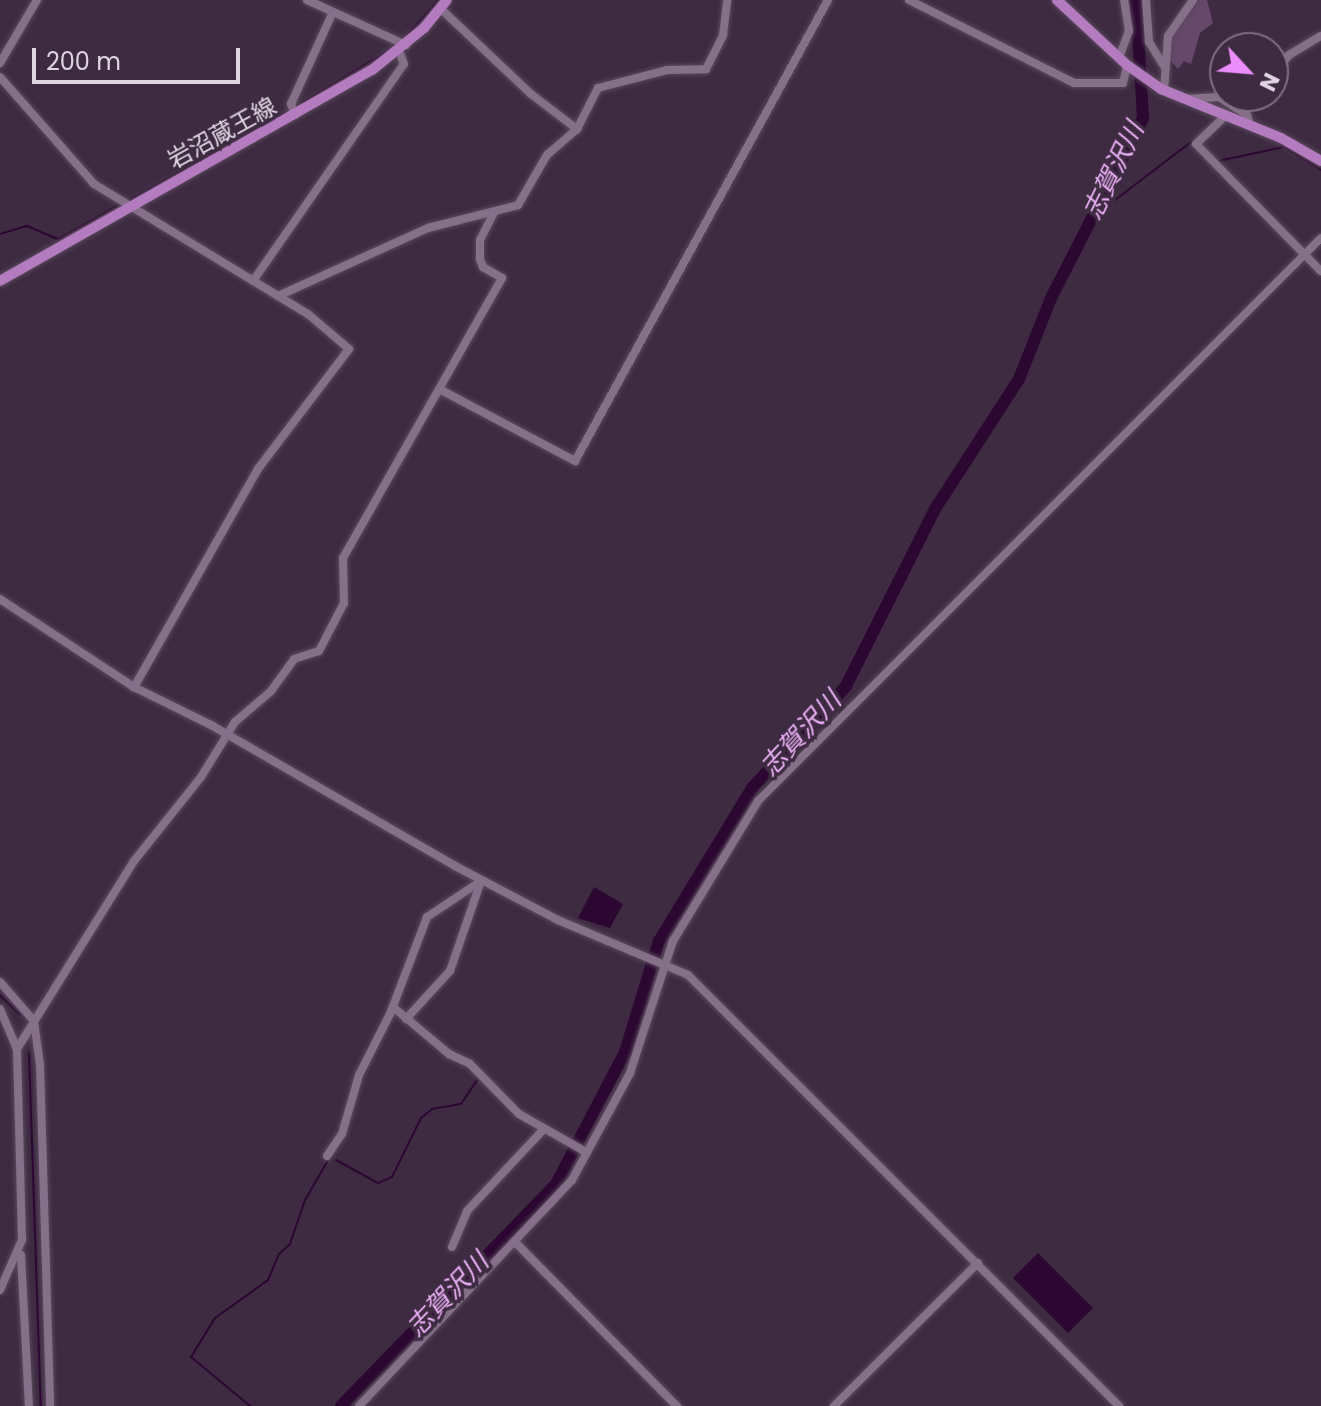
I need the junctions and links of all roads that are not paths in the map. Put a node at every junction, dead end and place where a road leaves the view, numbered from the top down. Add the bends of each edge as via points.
1 (37, 0) edge
2 (307, 0) edge
3 (727, 0) edge
4 (828, 0) edge
5 (909, 0) edge
6 (1057, 0) edge
7 (1124, 0) edge
8 (1146, 0) edge
9 (1193, 0) edge
10 (444, 4) edge
11 (333, 12) junction
12 (1321, 36) edge
13 (402, 48) junction
14 (1289, 55) edge
15 (0, 63) edge
16 (1126, 64) junction
17 (1165, 68) junction
18 (0, 77) edge
19 (1162, 90) junction
20 (1209, 98) edge
21 (1181, 99) junction
22 (1246, 112) edge
23 (295, 115) junction
24 (1224, 117) junction
25 (1250, 125) junction
26 (577, 129) junction
27 (1321, 161) edge
28 (129, 208) junction
29 (494, 213) junction
30 (1321, 238) edge
31 (1304, 255) junction
32 (1321, 271) edge
33 (0, 281) edge
34 (253, 281) junction
35 (278, 296) junction
36 (441, 390) junction
37 (0, 599) edge
38 (134, 687) junction
39 (226, 734) junction
40 (481, 881) junction
41 (663, 963) junction
42 (0, 982) edge
43 (393, 1007) junction
44 (0, 1009) edge
45 (406, 1019) junction
46 (34, 1021) junction
47 (17, 1049) junction
48 (543, 1130) junction
49 (586, 1152) junction
50 (327, 1156) dead end
51 (515, 1242) junction
52 (452, 1247) dead end
53 (20, 1253) junction
54 (978, 1263) junction
55 (0, 1290) edge
56 (29, 1406) edge
57 (50, 1406) edge
58 (359, 1406) edge
59 (677, 1406) edge
60 (834, 1406) edge
61 (1119, 1406) edge

1 - 15 street
2 - 11 street
3 - 26 street via 723,35 706,69 675,69 603,85
4 - 36 street via 575,461
5 - 16 street via 1074,83 1123,83
6 - 16 main road
7 - 16 street via 1129,31
8 - 17 street via 1149,42
9 - 17 street via 1168,36
10 - 13 main road, 岩沼蔵王線
10 - 26 street via 531,94
11 - 13 street
11 - 23 street via 291,104
12 - 14 street
13 - 23 main road, 岩沼蔵王線
13 - 34 street via 404,64
16 - 19 main road
17 - 19 street
18 - 28 street via 94,184
19 - 21 main road
20 - 21 street
21 - 24 main road
22 - 25 street
23 - 28 main road, 岩沼蔵王線
24 - 25 main road
24 - 31 street via 1196,144
25 - 27 main road
26 - 29 street via 547,155 518,205
28 - 33 main road, 岩沼蔵王線
28 - 34 street
29 - 35 street via 428,228
29 - 36 street via 480,240 480,259 483,267 502,278
30 - 31 street
31 - 32 street
31 - 41 street via 767,791 701,892
34 - 35 street
35 - 38 street via 324,325 349,349 258,469
36 - 39 street via 412,429 343,558 344,603 319,651 294,659 271,691
37 - 38 street
38 - 39 street
39 - 40 street
39 - 46 street via 201,777 134,861
40 - 41 street
40 - 43 street via 427,917
40 - 45 street via 450,971
41 - 49 street via 630,1073
41 - 54 street via 706,989
42 - 46 street
43 - 45 street
43 - 50 street via 359,1075 342,1134
44 - 47 street
45 - 48 street via 470,1064 500,1097
46 - 47 street
46 - 57 street via 40,1065
47 - 53 street
48 - 49 street
48 - 52 street via 467,1211
49 - 51 street via 572,1180
51 - 58 street
51 - 59 street
53 - 55 street
53 - 56 street
54 - 60 street
54 - 61 street

